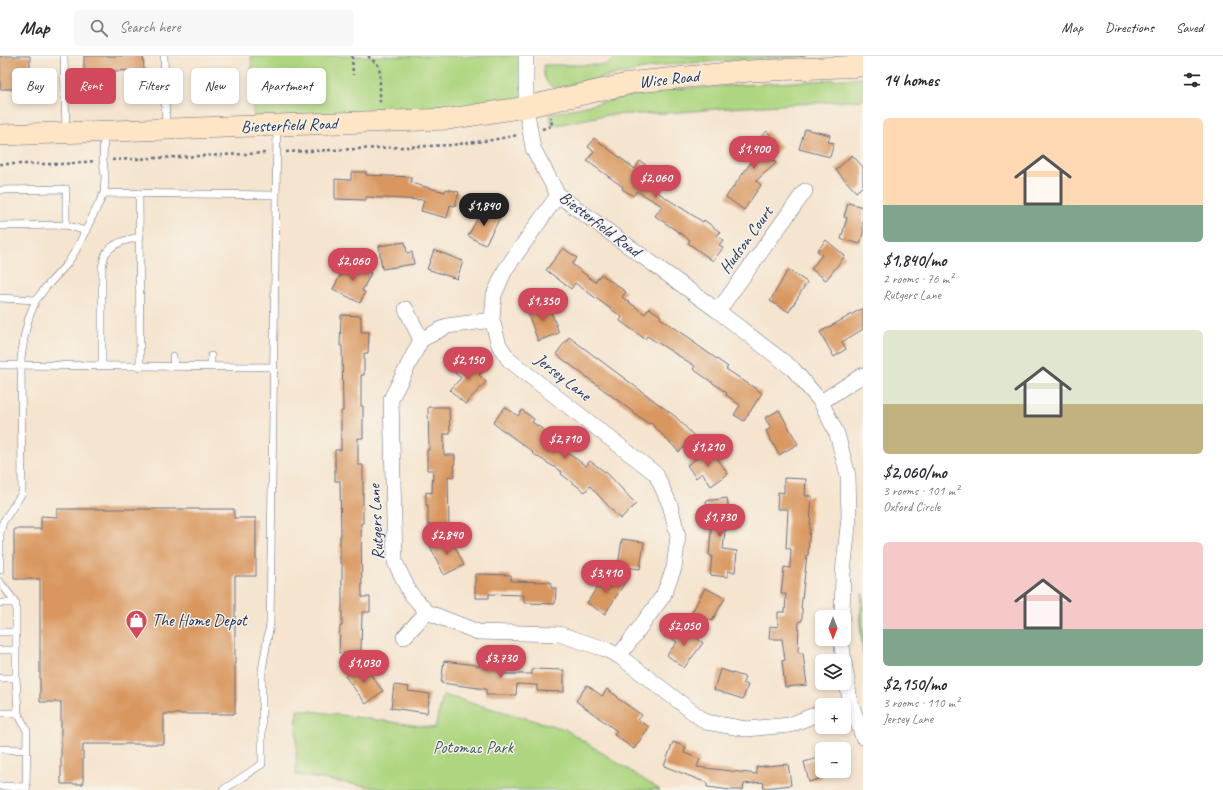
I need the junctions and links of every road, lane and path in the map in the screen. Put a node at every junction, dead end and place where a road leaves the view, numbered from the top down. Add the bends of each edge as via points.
1 (64, 56) edge
2 (164, 56) edge
3 (352, 56) edge
4 (368, 56) edge
5 (526, 56) edge
6 (863, 66) edge
7 (353, 75) dead end
8 (526, 107) junction
9 (380, 122) junction
10 (277, 125) junction
11 (166, 129) junction
12 (104, 132) junction
13 (66, 133) junction
14 (0, 135) edge
15 (510, 137) dead end
16 (276, 152) junction
17 (103, 160) junction
18 (0, 164) edge
19 (0, 190) edge
20 (805, 191) dead end
21 (104, 193) junction
22 (140, 193) junction
23 (276, 195) junction
24 (558, 195) junction
25 (66, 225) junction
26 (0, 226) edge
27 (86, 230) junction
28 (140, 237) junction
29 (0, 298) edge
30 (36, 300) junction
31 (406, 309) dead end
32 (718, 311) junction
33 (492, 320) junction
34 (421, 340) junction
35 (173, 356) dead end
36 (211, 356) dead end
37 (0, 365) edge
38 (21, 366) junction
39 (102, 366) junction
40 (140, 367) junction
41 (174, 367) junction
42 (211, 367) junction
43 (274, 367) junction
44 (863, 375) edge
45 (821, 402) junction
46 (0, 570) edge
47 (0, 582) edge
48 (0, 603) edge
49 (16, 603) junction
50 (842, 610) edge
51 (427, 612) junction
52 (0, 632) edge
53 (16, 632) junction
54 (404, 637) dead end
55 (0, 650) edge
56 (15, 650) junction
57 (619, 656) junction
58 (0, 678) edge
59 (16, 678) junction
60 (0, 713) edge
61 (18, 713) junction
62 (851, 714) edge
63 (815, 715) edge
64 (863, 737) edge
65 (0, 749) edge
66 (27, 750) junction
67 (0, 786) edge
68 (26, 788) edge
69 (223, 790) edge

1 - 13 lane
2 - 11 lane
3 - 7 path
4 - 9 path via 378,65 380,72
5 - 8 street
6 - 8 street, Wise Road via 749,71 636,82
8 - 9 street, Biesterfield Road via 450,119
8 - 24 street, Biesterfield Road via 533,148
9 - 10 street, Biesterfield Road
10 - 11 street, Biesterfield Road
10 - 16 lane
11 - 12 street, Biesterfield Road
12 - 13 street, Biesterfield Road
12 - 17 lane
13 - 14 street, Biesterfield Road
15 - 16 path via 451,146
16 - 17 path
16 - 23 lane
17 - 18 path via 63,164
17 - 21 lane
19 - 25 lane via 66,189
20 - 32 street, Hudson Court
21 - 22 lane
21 - 27 lane
22 - 23 lane
22 - 28 lane
23 - 43 lane
24 - 32 street, Biesterfield Road
24 - 33 street via 505,270 494,295
25 - 26 lane
25 - 27 lane
27 - 30 lane via 67,264
28 - 39 lane via 126,239 106,253 102,268
28 - 40 lane
29 - 30 lane
30 - 38 lane via 25,333
31 - 34 street
32 - 45 street, Biesterfield Road via 793,368
33 - 34 street via 446,326
33 - 57 street, Jersey Lane via 500,345 510,360 656,474 670,505 678,536 674,568 663,596
34 - 51 street, Rutgers Lane via 391,399 395,562 410,594
35 - 41 lane
36 - 42 lane
37 - 38 lane
38 - 39 lane
38 - 46 lane via 22,493 3,522 0,533
39 - 40 lane
40 - 41 lane
41 - 42 lane
42 - 43 lane via 245,364
43 - 69 lane via 270,624 262,670 262,764
44 - 45 street
45 - 50 street, Biesterfield Road via 837,434 848,475 849,517
47 - 49 lane
48 - 49 lane
49 - 53 lane
51 - 54 street
51 - 57 street, Rutgers Lane via 478,632 559,634
52 - 53 lane
53 - 56 lane
55 - 56 lane
56 - 59 lane
57 - 63 street, Rutgers Lane via 706,722 746,729 790,725
58 - 59 lane
59 - 61 lane
60 - 61 lane
61 - 66 lane via 27,732
62 - 64 street
65 - 66 lane
66 - 68 lane
67 - 68 lane

